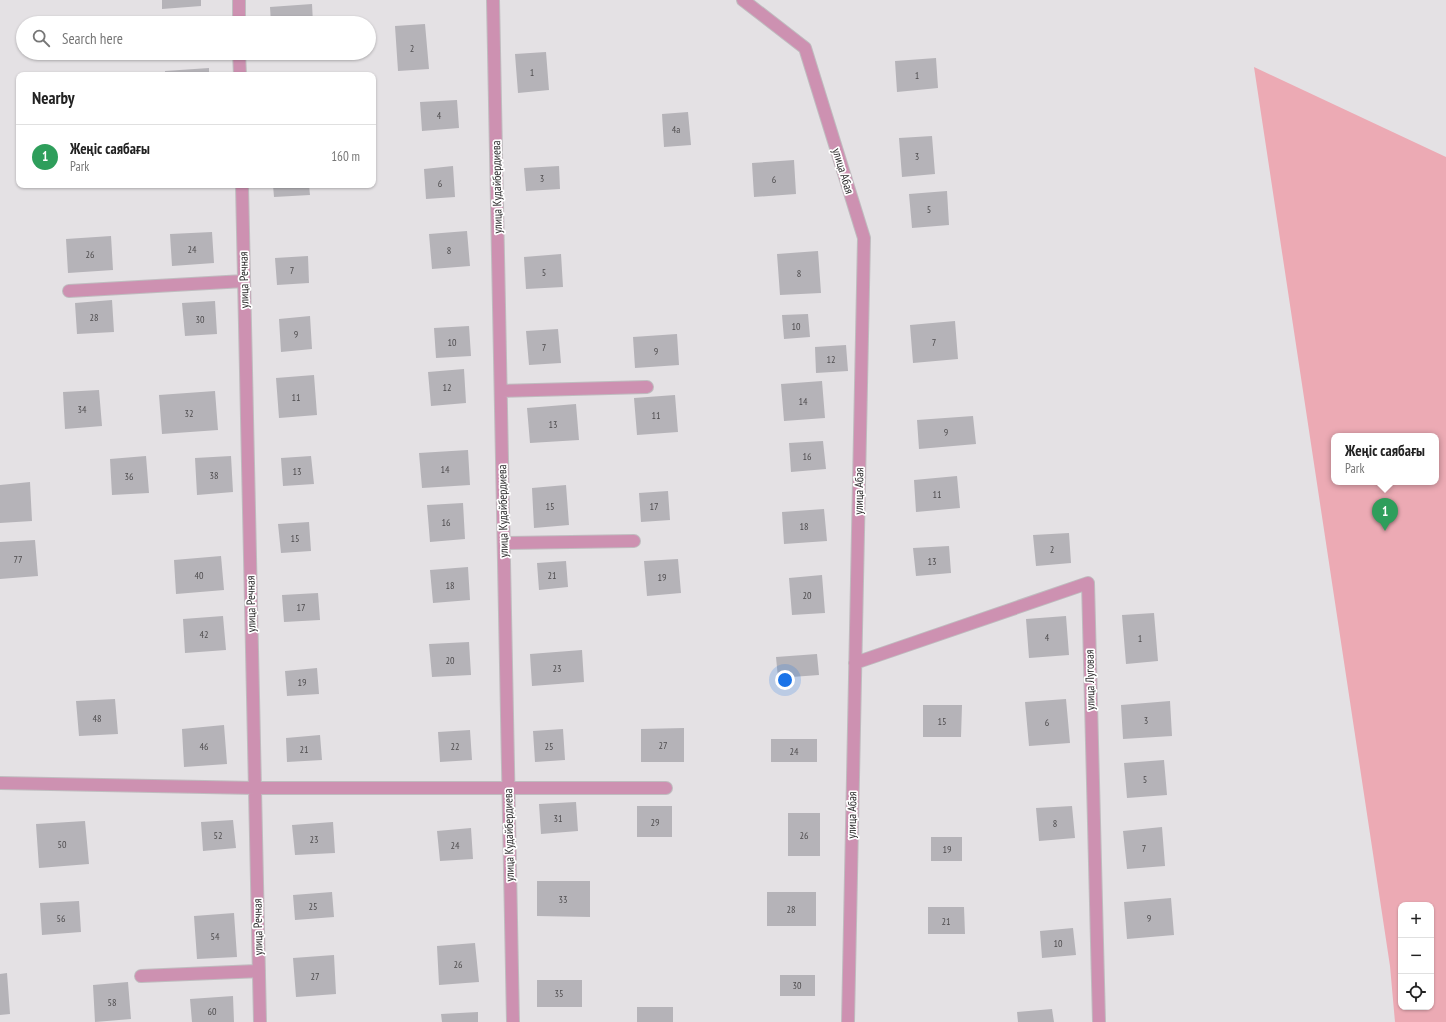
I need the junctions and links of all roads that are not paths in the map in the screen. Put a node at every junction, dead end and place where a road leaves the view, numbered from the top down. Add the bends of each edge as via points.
1 (239, 0) edge
2 (493, 0) edge
3 (743, 0) edge
4 (239, 16) edge
5 (239, 60) edge
6 (240, 72) edge
7 (242, 188) edge
8 (244, 282) junction
9 (69, 291) dead end
10 (648, 387) dead end
11 (501, 391) junction
12 (634, 541) dead end
13 (504, 543) junction
14 (855, 663) junction
15 (0, 783) edge
16 (255, 788) junction
17 (508, 788) junction
18 (666, 788) dead end
19 (259, 971) junction
20 (141, 976) dead end
21 (260, 1022) edge
22 (513, 1022) edge
23 (848, 1022) edge
24 (1099, 1022) edge

1 - 4 street
2 - 11 street, улица Кудайбердиева
3 - 14 street, улица Абая via 804,48 864,238
5 - 6 street
7 - 8 street, улица Речная
8 - 9 street
8 - 16 street, улица Речная
10 - 11 street
11 - 13 street, улица Кудайбердиева
12 - 13 street
13 - 17 street, улица Кудайбердиева
14 - 23 street, улица Абая
14 - 24 street, улица Луговая via 1088,583
15 - 16 street
16 - 17 street
16 - 19 street, улица Речная
17 - 18 street
17 - 22 street, улица Кудайбердиева
19 - 20 street
19 - 21 street, улица Речная

